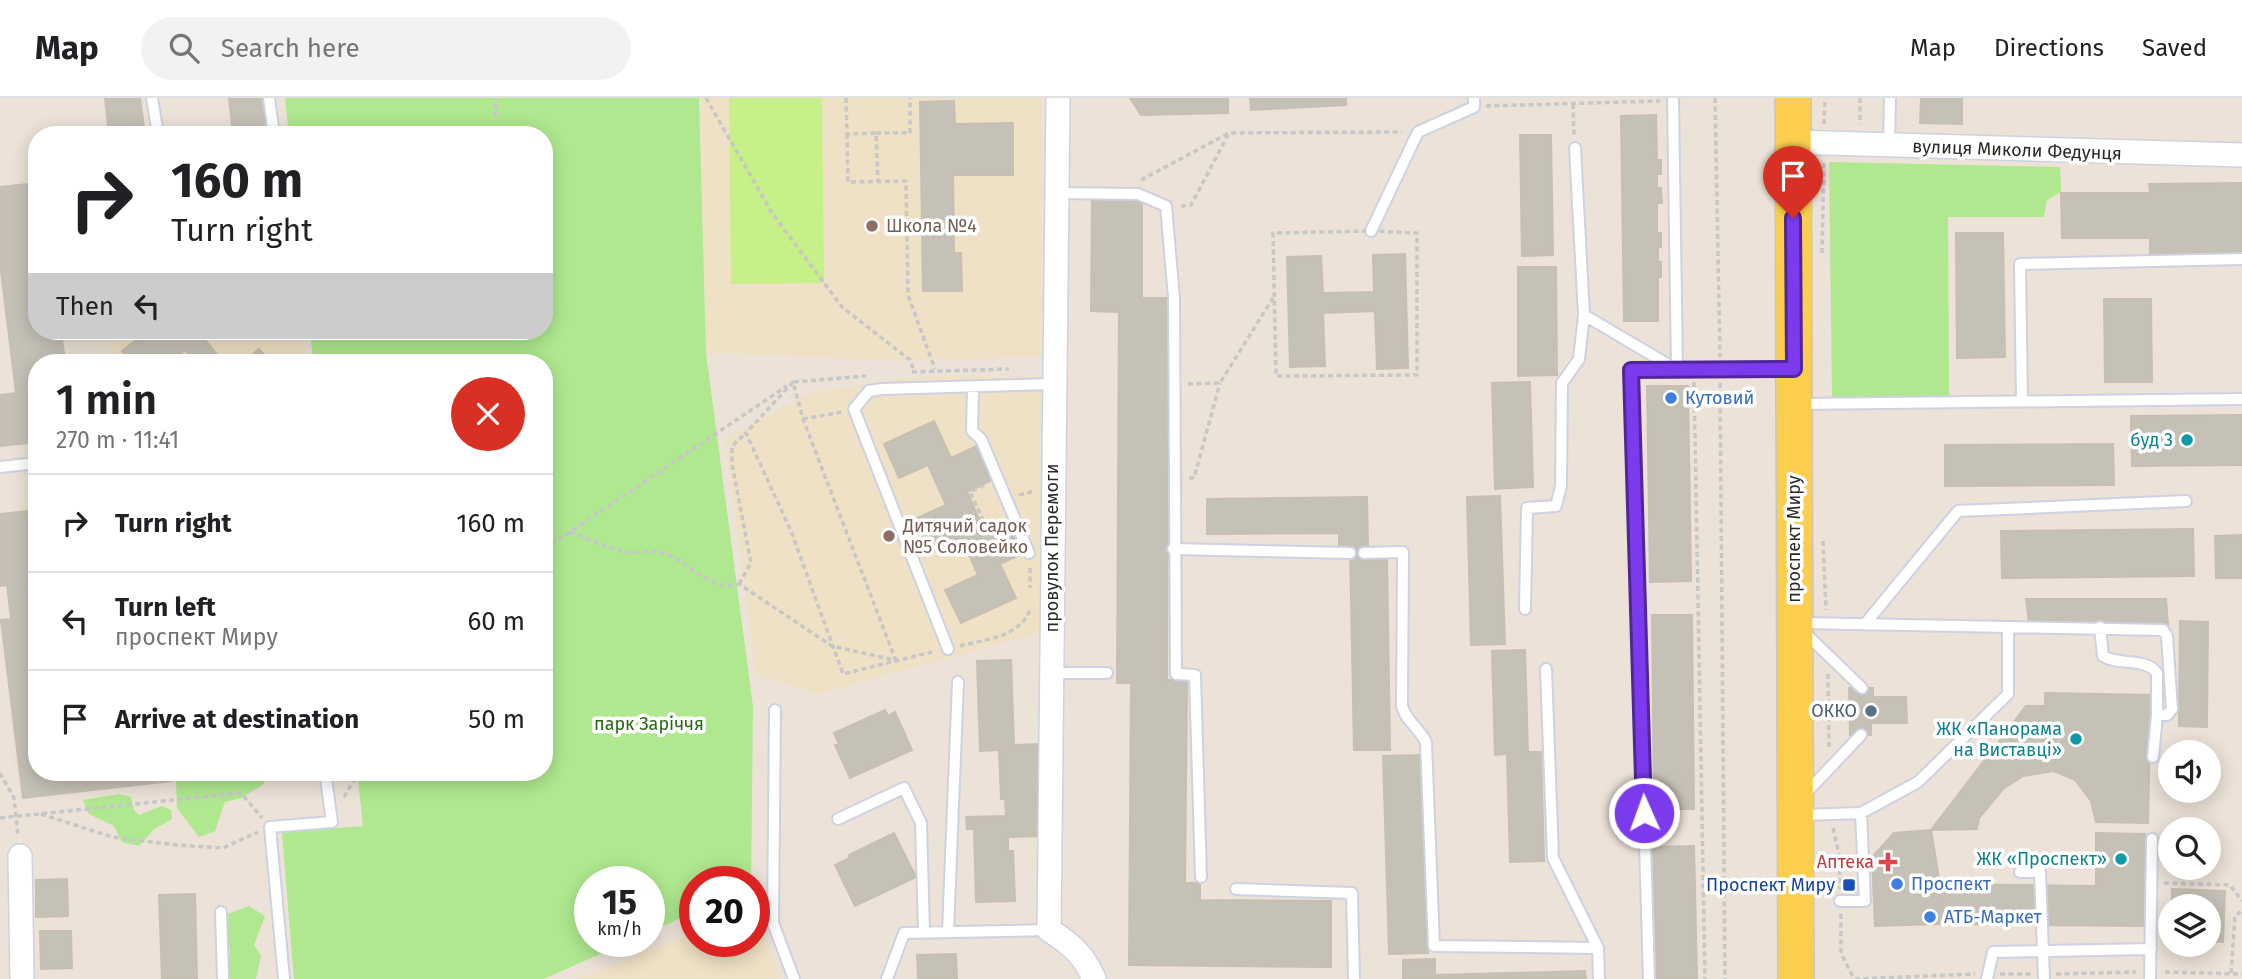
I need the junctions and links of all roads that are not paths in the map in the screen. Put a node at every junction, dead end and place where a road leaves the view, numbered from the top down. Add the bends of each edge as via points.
1 (152, 98) edge
2 (269, 98) edge
3 (1058, 98) edge
4 (1793, 98) edge
5 (1890, 98) edge
6 (1673, 99) edge
7 (1474, 102) edge
8 (157, 126) edge
9 (273, 126) edge
10 (1793, 142) junction
11 (1889, 145) junction
12 (1575, 148) road end
13 (2242, 155) edge
14 (1057, 193) junction
15 (1371, 231) road end
16 (2242, 259) edge
17 (1584, 315) junction
18 (1794, 369) junction
19 (1676, 370) junction
20 (1053, 384) junction
21 (973, 387) junction
22 (2242, 399) edge
23 (2022, 402) junction
24 (1794, 405) junction
25 (28, 464) edge
26 (0, 467) edge
27 (2186, 501) dead end
28 (1173, 549) junction
29 (1029, 553) road end
30 (1350, 553) dead end
31 (1364, 553) dead end
32 (1525, 609) dead end
33 (1810, 623) junction
34 (1865, 624) junction
35 (2008, 627) junction
36 (2100, 627) junction
37 (948, 649) road end
38 (1546, 669) dead end
39 (1051, 673) junction
40 (1107, 673) dead end
41 (958, 682) dead end
42 (1862, 688) dead end
43 (775, 710) dead end
44 (2157, 715) junction
45 (1861, 735) dead end
46 (2153, 757) dead end
47 (326, 781) edge
48 (1795, 809) junction
49 (1861, 813) junction
50 (838, 819) dead end
51 (2152, 839) dead end
52 (20, 856) road end
53 (2020, 872) dead end
54 (1201, 877) dead end
55 (1236, 889) dead end
56 (1840, 901) road end
57 (221, 912) dead end
58 (1049, 930) junction
59 (948, 931) junction
60 (924, 932) junction
61 (1598, 948) junction
62 (2151, 949) junction
63 (2044, 951) junction
64 (22, 979) edge
65 (223, 979) edge
66 (284, 979) edge
67 (794, 979) edge
68 (887, 979) edge
69 (1094, 979) edge
70 (1354, 979) edge
71 (1599, 979) edge
72 (1649, 979) edge
73 (1796, 979) edge
74 (1987, 979) edge
75 (2044, 979) edge
76 (2150, 979) edge

1 - 8 lane
2 - 9 lane
3 - 14 street, провулок Перемоги
4 - 10 main road, проспект Миру
5 - 11 lane
6 - 19 lane
7 - 15 lane via 1418,132
10 - 11 street, вулиця Миколи Федунця
10 - 18 main road, проспект Миру
11 - 13 street, вулиця Миколи Федунця
12 - 17 lane
14 - 20 street, провулок Перемоги
14 - 28 lane via 1138,194 1166,206 1176,384
16 - 23 lane via 2020,264
17 - 19 lane
17 - 32 lane via 1579,359 1562,383 1561,486 1556,506 1527,508
18 - 19 lane
18 - 24 main road, проспект Миру
19 - 72 lane via 1631,370
20 - 21 lane
20 - 39 street, провулок Перемоги
21 - 29 lane via 972,431 981,439
21 - 37 lane via 882,388 869,391 854,409
22 - 23 lane
23 - 24 lane
24 - 33 main road, проспект Миру
25 - 26 lane
27 - 34 lane via 1958,511
28 - 30 lane
28 - 54 lane via 1176,674 1195,675
31 - 61 lane via 1403,552 1402,706 1426,742 1434,946
33 - 34 lane
33 - 42 lane via 1828,654
33 - 48 main road, проспект Миру
34 - 35 lane
35 - 36 lane
35 - 49 lane via 2008,694 1918,782
36 - 44 lane via 2103,656 2110,661 2144,664 2157,673
36 - 44 lane via 2156,628 2167,636 2172,709 2167,715
38 - 61 lane via 1553,858
39 - 40 lane
39 - 58 street, провулок Перемоги
41 - 59 lane
43 - 67 lane via 773,923
44 - 46 lane
45 - 48 lane
47 - 66 lane via 332,822 270,827
48 - 49 lane
48 - 73 main road, проспект Миру
49 - 56 lane via 1865,901
50 - 60 lane via 904,788 922,823
51 - 62 lane
52 - 64 street
53 - 63 lane via 2040,872
55 - 70 lane via 1352,893
57 - 65 lane
58 - 59 lane
58 - 69 street via 1072,944
59 - 60 lane
60 - 68 lane via 904,933
61 - 71 lane
62 - 63 lane
62 - 76 lane
63 - 74 lane via 1993,952
63 - 75 lane

